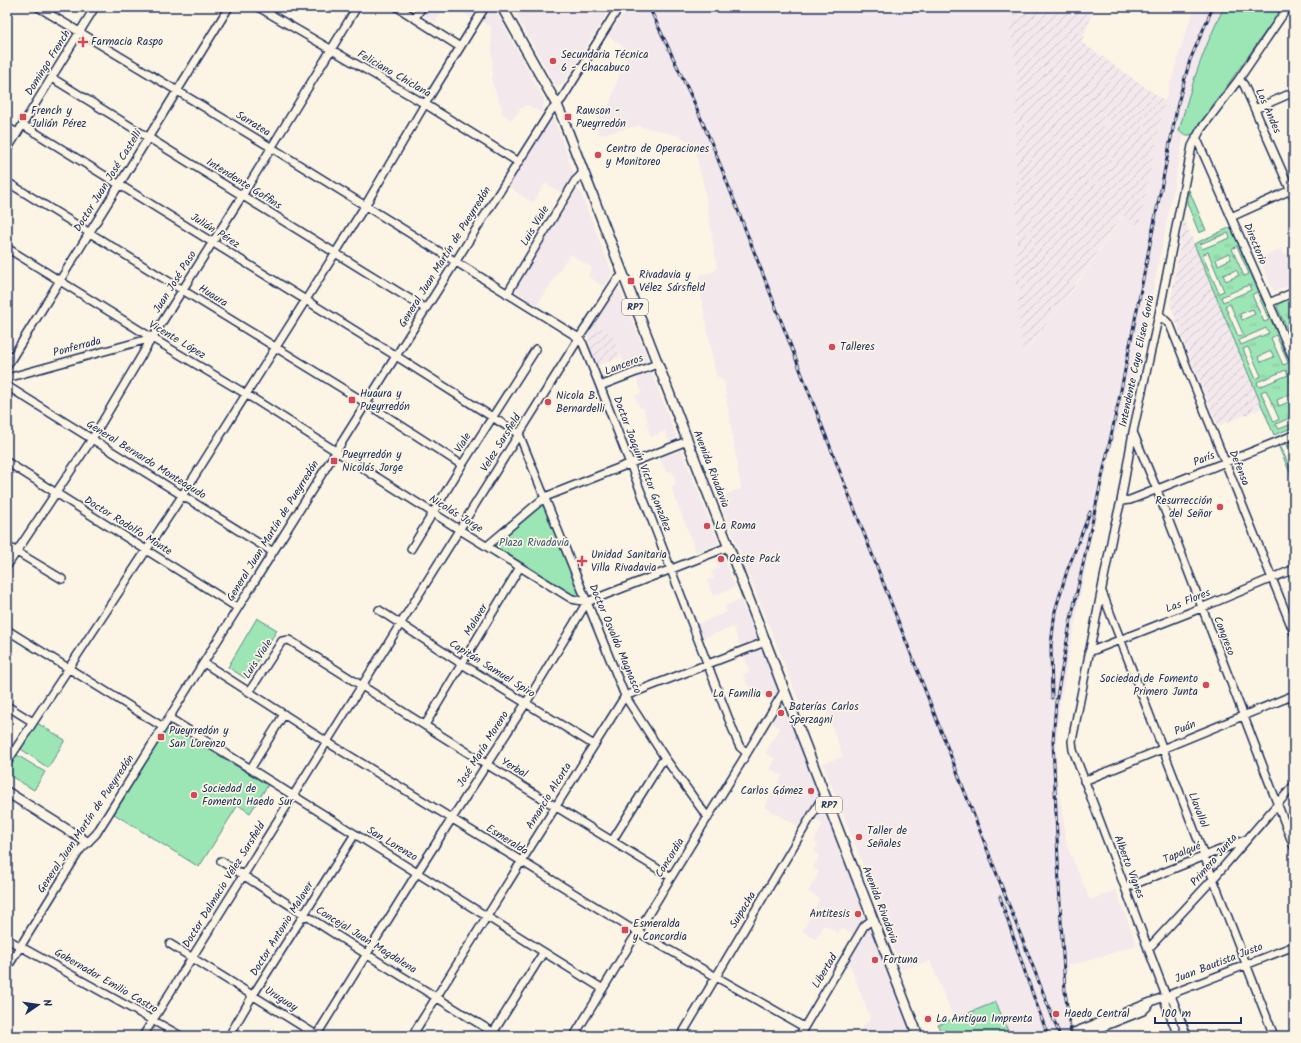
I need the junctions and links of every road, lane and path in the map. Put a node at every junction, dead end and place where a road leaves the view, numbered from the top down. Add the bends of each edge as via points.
1 (38, 7) edge
2 (95, 7) edge
3 (228, 7) edge
4 (258, 7) edge
5 (358, 7) edge
6 (397, 7) edge
7 (422, 7) edge
8 (485, 7) edge
9 (502, 7) edge
10 (619, 7) edge
11 (1288, 7) edge
12 (415, 18) junction
13 (80, 33) junction
14 (460, 47) junction
15 (331, 50) junction
16 (52, 78) junction
17 (1239, 79) junction
18 (178, 91) junction
19 (1294, 92) edge
20 (425, 104) junction
21 (557, 105) junction
22 (1255, 109) junction
23 (23, 125) junction
24 (7, 127) edge
25 (18, 134) junction
26 (1196, 137) junction
27 (148, 138) junction
28 (272, 148) junction
29 (7, 150) edge
30 (518, 162) junction
31 (584, 173) junction
32 (7, 182) edge
33 (118, 185) junction
34 (1292, 189) edge
35 (242, 196) junction
36 (1294, 198) edge
37 (365, 206) junction
38 (1232, 217) junction
39 (89, 232) junction
40 (212, 243) junction
41 (7, 248) edge
42 (335, 254) junction
43 (456, 262) junction
44 (622, 275) junction
45 (60, 280) junction
46 (183, 291) junction
47 (1294, 292) edge
48 (507, 294) junction
49 (305, 300) junction
50 (1269, 303) junction
51 (426, 309) junction
52 (1159, 314) junction
53 (152, 338) junction
54 (579, 338) junction
55 (276, 348) junction
56 (536, 349) dead end
57 (396, 356) junction
58 (1294, 360) edge
59 (657, 364) junction
60 (7, 366) edge
61 (7, 378) edge
62 (7, 386) edge
63 (600, 386) junction
64 (246, 394) junction
65 (366, 403) junction
66 (492, 418) junction
67 (1133, 432) junction
68 (519, 434) junction
69 (1294, 435) edge
70 (92, 439) junction
71 (687, 441) junction
72 (336, 450) junction
73 (7, 462) edge
74 (1225, 463) junction
75 (629, 464) junction
76 (462, 465) junction
77 (1157, 490) junction
78 (56, 493) junction
79 (182, 496) junction
80 (545, 497) junction
81 (1121, 501) junction
82 (433, 512) junction
83 (460, 530) junction
84 (7, 546) edge
85 (487, 546) junction
86 (728, 547) junction
87 (411, 549) dead end
88 (146, 550) junction
89 (16, 552) junction
90 (273, 552) junction
91 (7, 566) edge
92 (520, 567) junction
93 (1294, 569) edge
94 (671, 570) junction
95 (1272, 578) junction
96 (62, 579) dead end
97 (1102, 592) junction
98 (587, 602) junction
99 (238, 608) junction
100 (1201, 608) junction
101 (379, 610) dead end
102 (401, 625) junction
103 (7, 630) edge
104 (1294, 634) edge
105 (286, 640) joint
106 (1120, 640) junction
107 (765, 642) junction
108 (1089, 652) junction
109 (204, 663) junction
110 (462, 664) junction
111 (708, 664) junction
112 (68, 667) junction
113 (362, 685) junction
114 (784, 691) junction
115 (249, 692) junction
116 (1294, 695) edge
117 (625, 696) junction
118 (526, 703) junction
119 (7, 706) edge
120 (284, 714) junction
121 (1243, 715) junction
122 (169, 718) junction
123 (33, 722) junction
124 (425, 725) junction
125 (163, 727) junction
126 (327, 742) junction
127 (594, 745) junction
128 (1072, 746) joint
129 (1163, 749) junction
130 (748, 753) junction
131 (665, 758) junction
132 (7, 762) edge
133 (486, 764) junction
134 (251, 768) junction
135 (1084, 781) junction
136 (1294, 785) edge
137 (7, 792) edge
138 (294, 795) junction
139 (827, 799) junction
140 (1277, 804) junction
141 (556, 806) junction
142 (452, 818) junction
143 (708, 818) junction
144 (1294, 821) edge
145 (1285, 824) junction
146 (355, 834) junction
147 (1247, 839) junction
148 (612, 841) junction
149 (87, 842) junction
150 (1294, 847) edge
151 (1204, 856) junction
152 (221, 861) dead end
153 (521, 861) junction
154 (417, 872) junction
155 (243, 875) junction
156 (670, 877) junction
157 (1213, 879) junction
158 (1125, 888) junction
159 (304, 914) junction
160 (486, 916) junction
161 (873, 920) junction
162 (637, 932) junction
163 (7, 939) edge
164 (170, 944) dead end
165 (20, 946) junction
166 (1294, 946) edge
167 (1148, 949) junction
168 (543, 953) junction
169 (366, 954) junction
170 (192, 957) junction
171 (1246, 964) junction
172 (7, 968) edge
173 (716, 977) junction
174 (603, 989) junction
175 (253, 995) junction
176 (1166, 996) junction
177 (436, 997) junction
178 (1151, 1002) junction
179 (152, 1020) junction
180 (804, 1027) junction
181 (1077, 1034) edge
182 (494, 1035) edge
183 (143, 1036) edge
184 (181, 1036) edge
185 (229, 1036) edge
186 (317, 1036) edge
187 (412, 1036) edge
188 (574, 1036) edge
189 (681, 1036) edge
190 (799, 1036) edge
191 (918, 1036) edge
192 (1178, 1036) edge
193 (1187, 1036) edge
194 (1274, 1036) edge

1 - 13 street, Sarratea
2 - 13 street, Domingo French
3 - 18 street, Doctor Juan José Castelli
4 - 15 street, Feliciano Chiclana
5 - 15 street, Juan José Paso
6 - 12 street
7 - 12 street
8 - 14 street
9 - 21 main road, Avenida Rivadavia / RP7
10 - 21 street, General Juan Martín de Pueyrredón
11 - 17 street, Intendente Cayo Eliseo Goria
12 - 14 street
13 - 16 street, Domingo French
13 - 18 street, Sarratea
14 - 20 street
15 - 20 street, Feliciano Chiclana
15 - 28 street, Juan José Paso
16 - 23 street, Domingo French
16 - 27 street, Intendente Goffins
17 - 22 street, Los Andes
17 - 26 street, Intendente Cayo Eliseo Goria
18 - 27 street, Doctor Juan José Castelli
18 - 28 street, Sarratea
19 - 22 street
20 - 30 street, Feliciano Chiclana
20 - 37 street
21 - 30 street, General Juan Martín de Pueyrredón
21 - 31 main road, Avenida Rivadavia / RP7
22 - 34 street, Los Andes
23 - 25 street, Domingo French
23 - 33 street, Julián Pérez
24 - 25 street
25 - 29 street, Domingo French
26 - 38 street, Directorio
26 - 52 street, Intendente Cayo Eliseo Goria via 1192,146
27 - 33 street, Doctor Juan José Castelli
27 - 35 street, Intendente Goffins
28 - 35 street, Juan José Paso
28 - 37 street, Sarratea
30 - 43 street, General Juan Martín de Pueyrredón
31 - 44 main road, Avenida Rivadavia / RP7
31 - 48 street, Luis Viale via 575,181
32 - 39 street, Huaura
33 - 39 street, Doctor Juan José Castelli
33 - 40 street, Julián Pérez
34 - 36 street, Los Andes
34 - 38 street
35 - 40 street, Juan José Paso
35 - 42 street, Intendente Goffins
37 - 42 street
37 - 43 street, Sarratea
38 - 50 street, Directorio
39 - 45 street, Doctor Juan José Castelli
39 - 46 street, Huaura
40 - 46 street, Juan José Paso
40 - 49 street, Julián Pérez
41 - 45 street, Vicente López
42 - 49 street
42 - 51 street, Intendente Goffins
43 - 48 street
43 - 51 street, General Juan Martín de Pueyrredón
44 - 54 street, Velez Sarsfield
44 - 59 main road, Avenida Rivadavia / RP7
45 - 53 street, Vicente López
45 - 60 street, Doctor Juan José Castelli
46 - 53 street, Juan José Paso
46 - 55 street, Huaura
47 - 50 street
48 - 54 street
49 - 55 street
49 - 57 street, Julián Pérez
50 - 58 street, Directorio
51 - 57 street, General Juan Martín de Pueyrredón
52 - 67 street, Intendente Cayo Eliseo Goria
52 - 74 street, Defensa via 1170,325
53 - 61 street, Ponferrada
53 - 64 street, Vicente López
53 - 70 street, Juan José Paso
54 - 63 street, Doctor Joaquín Victor González
54 - 68 street, Velez Sarsfield
55 - 64 street
55 - 65 street, Huaura
56 - 66 street, Viale
57 - 65 street, General Juan Martín de Pueyrredón
57 - 66 street
59 - 63 street, Lanceros
59 - 71 main road, Avenida Rivadavia / RP7
62 - 70 street, General Bernardo Monteagudo
63 - 75 street, Doctor Joaquín Victor González
64 - 72 street, Vicente López
64 - 79 street
65 - 72 street, General Juan Martín de Pueyrredón
65 - 76 street, Huaura
66 - 68 street
66 - 76 street, Viale
67 - 77 street, Congreso
67 - 81 street, Intendente Cayo Eliseo Goria
68 - 80 street, Doctor Osvaldo Magnasco
68 - 83 street, Velez Sarsfield
69 - 74 street, París
70 - 78 street, Juan José Paso
70 - 79 street, General Bernardo Monteagudo
71 - 75 street
71 - 86 main road, Avenida Rivadavia / RP7
72 - 82 street, Nicolás Jorge
72 - 90 street, General Juan Martín de Pueyrredón
73 - 78 street, Doctor Rodolfo Monte
74 - 77 street, París
74 - 95 street, Defensa
75 - 80 street
75 - 94 street, Doctor Joaquín Victor González
76 - 82 street, Viale
77 - 81 street, París
77 - 100 street, Congreso
78 - 88 street, Doctor Rodolfo Monte
78 - 89 street, Juan José Paso
79 - 88 street
79 - 90 street, General Bernardo Monteagudo
80 - 85 street
80 - 98 street, Doctor Osvaldo Magnasco
81 - 97 street, Intendente Cayo Eliseo Goria
82 - 83 street, Nicolás Jorge
82 - 87 street, Viale
83 - 85 street, Nicolás Jorge
83 - 102 street, Velez Sarsfield
84 - 89 street
85 - 92 street, Nicolás Jorge
86 - 94 street
86 - 107 main road, Avenida Rivadavia / RP7
88 - 99 street, Doctor Rodolfo Monte
88 - 112 street
89 - 91 street, Juan José Paso
89 - 96 street
90 - 99 street, General Juan Martín de Pueyrredón
92 - 98 street, Nicolás Jorge via 572,599
92 - 110 street, Malaver
93 - 95 street, Las Flores
94 - 98 street
94 - 111 street, Doctor Joaquín Victor González
95 - 100 street, Las Flores
95 - 104 street, Defensa
97 - 106 street, Llavallol
97 - 108 street, Intendente Cayo Eliseo Goria
98 - 117 street, Doctor Osvaldo Magnasco
98 - 118 street, José María Moreno
99 - 109 street, General Juan Martín de Pueyrredón
100 - 106 street, Las Flores
100 - 121 street, Congreso
101 - 102 street, Capitán Samuel Spiro
102 - 110 street, Capitán Samuel Spiro
102 - 113 street, Doctor Dalmacio Vélez Sarsfield
103 - 112 street
105 - 113 street, Yerbal
105 - 115 street, Luis Viale via 282,641
106 - 108 street, Las Flores
106 - 129 street, Llavallol
107 - 111 street
107 - 114 main road, Avenida Rivadavia / RP7
108 - 128 street, Intendente Cayo Eliseo Goria
109 - 115 street, Esmeralda
109 - 122 street, General Juan Martín de Pueyrredón
110 - 118 street, Capitán Samuel Spiro
110 - 124 street, Malaver
111 - 117 street
111 - 130 street, Doctor Joaquín Victor González via 738,743
112 - 123 street
112 - 125 street
113 - 124 street, Yerbal
113 - 126 street, Doctor Dalmacio Vélez Sarsfield
114 - 130 street, Concordia
114 - 139 main road, Avenida Rivadavia / RP7
115 - 120 street, Esmeralda
116 - 121 street, Puán
117 - 127 street, Amancio Alcorta
117 - 131 street, Doctor Osvaldo Magnasco
118 - 127 street, Capitán Samuel Spiro
118 - 133 street, José María Moreno
119 - 123 street
120 - 126 street, Esmeralda
120 - 134 street
121 - 129 street, Puán
121 - 140 street, Congreso
122 - 125 street, General Juan Martín de Pueyrredón
122 - 134 street, San Lorenzo
123 - 132 street
124 - 133 street, Yerbal
125 - 149 street, General Juan Martín de Pueyrredón via 96,834
126 - 138 street, Doctor Dalmacio Vélez Sarsfield
126 - 142 street, Esmeralda
127 - 141 street, Amancio Alcorta
128 - 135 street, Alberto Vignes
129 - 135 street, Puán
129 - 151 street, Llavallol
130 - 143 street, Concordia
131 - 143 street, Doctor Osvaldo Magnasco
131 - 148 street
133 - 141 street, Yerbal
133 - 142 street, José María Moreno
134 - 138 street, San Lorenzo
135 - 158 street, Alberto Vignes
136 - 140 street, Primera Junta
137 - 149 main road
138 - 146 street, San Lorenzo
138 - 155 street, Doctor Dalmacio Vélez Sarsfield
139 - 161 main road, Avenida Rivadavia / RP7
139 - 173 street, Suipacha via 819,802
140 - 145 street, Congreso
140 - 147 street, Primera Junta
141 - 148 street, Yerbal
141 - 153 street, Amancio Alcorta
142 - 153 street, Esmeralda
142 - 154 street, José María Moreno
143 - 156 street, Concordia
144 - 145 street
145 - 150 street, Congreso
146 - 154 street, San Lorenzo
146 - 159 street, Doctor Antonio Malaver
147 - 151 street, Tapalqué
147 - 157 street, Primera Junta
148 - 156 street, Yerbal
149 - 165 street, General Juan Martín de Pueyrredón
151 - 157 street, Llavallol
151 - 158 street, Tapalqué
152 - 155 street, Concejal Juan Magdalena
153 - 160 street, Amancio Alcorta
153 - 162 street, Esmeralda
154 - 160 street, San Lorenzo
154 - 169 street, José María Moreno
155 - 159 street, Concejal Juan Magdalena
155 - 170 street, Doctor Dalmacio Vélez Sarsfield
156 - 162 street, Concordia
157 - 167 street, Primera Junta
157 - 171 street, Llavallol
158 - 167 street, Alberto Vignes
159 - 169 street, Concejal Juan Magdalena
159 - 175 street, Doctor Antonio Malaver
160 - 168 street, San Lorenzo
160 - 177 street, Amancio Alcorta
161 - 180 street, Libertad via 864,926
161 - 191 main road, Avenida Rivadavia / RP7
162 - 173 street, Esmeralda
162 - 174 street, Concordia
163 - 165 street, Gobernador Emilio Castro
164 - 170 street, Uruguay
165 - 172 street, General Juan Martín de Pueyrredón
165 - 179 street, Gobernador Emilio Castro
166 - 171 street, Juan Bautista Justo
167 - 176 street, Alberto Vignes
168 - 174 street, San Lorenzo
168 - 182 street
169 - 177 street, Concejal Juan Magdalena
169 - 186 street, José María Moreno
170 - 175 street, Uruguay
170 - 179 street, Doctor Dalmacio Vélez Sarsfield
171 - 176 street, Juan Bautista Justo
171 - 194 street, Llavallol
173 - 180 street, Esmeralda
173 - 189 street, Suipacha
174 - 188 street, Concordia
175 - 185 street, Doctor Antonio Malaver
175 - 186 street, Uruguay
176 - 178 street, Juan Bautista Justo
176 - 192 street, Alberto Vignes via 1165,1002
176 - 193 street, Alberto Vignes via 1172,998
177 - 182 street, Concejal Juan Magdalena
177 - 187 street, Amancio Alcorta
178 - 181 street, Juan Bautista Justo
178 - 181 street, Juan Bautista Justo via 1143,1010
179 - 183 street, Doctor Dalmacio Vélez Sarsfield
179 - 184 street, Gobernador Emilio Castro
180 - 190 street, Libertad

